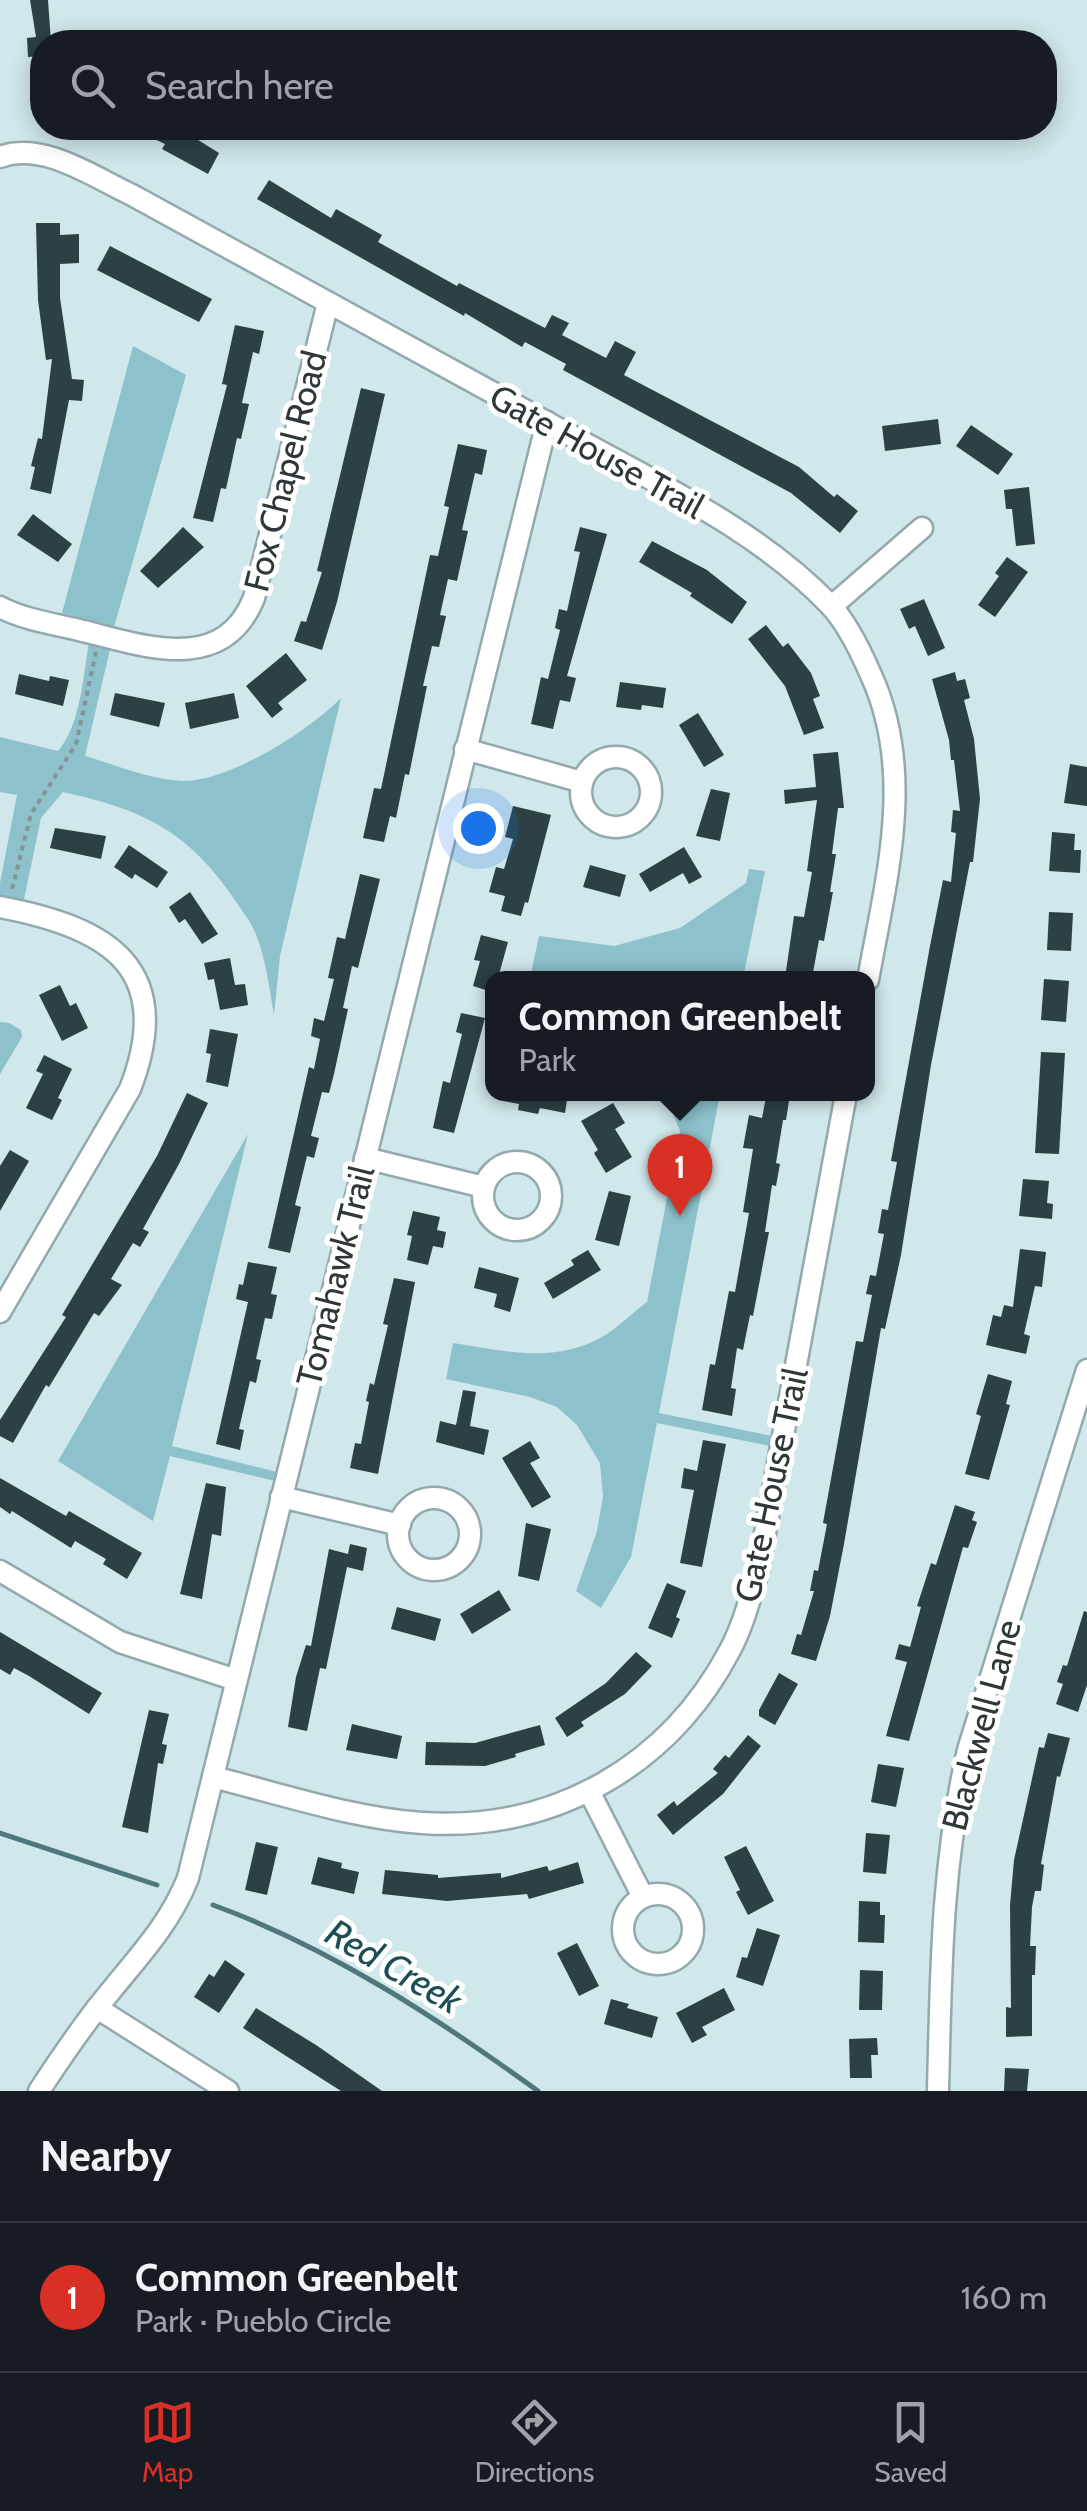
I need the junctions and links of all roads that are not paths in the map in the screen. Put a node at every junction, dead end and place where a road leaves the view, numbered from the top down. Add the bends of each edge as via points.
1 (0, 157) edge
2 (328, 304) junction
3 (547, 422) junction
4 (922, 528) dead end
5 (832, 606) junction
6 (0, 607) edge
7 (465, 749) junction
8 (582, 782) dead end
9 (4, 908) edge
10 (870, 971) edge
11 (845, 1101) edge
12 (365, 1158) junction
13 (484, 1186) dead end
14 (0, 1312) edge
15 (1087, 1370) edge
16 (281, 1498) junction
17 (400, 1525) dead end
18 (0, 1572) edge
19 (236, 1680) junction
20 (213, 1777) junction
21 (590, 1793) junction
22 (643, 1897) dead end
23 (97, 2008) junction
24 (40, 2091) edge
25 (228, 2091) edge
26 (938, 2091) edge

1 - 2 street, Gate House Trail via 28,152 74,168
2 - 3 street, Gate House Trail
2 - 6 street, Fox Chapel Road via 254,598 242,622 207,645 178,650
3 - 5 street, Gate House Trail via 745,536
3 - 7 street, Tomahawk Trail
4 - 5 street
5 - 10 street, Gate House Trail via 872,676 892,752 895,828
7 - 8 street
7 - 12 street, Tomahawk Trail
9 - 14 street via 74,926 118,952 142,995 146,1019 130,1089
11 - 21 street, Gate House Trail via 747,1610 714,1678 689,1711 651,1749
12 - 13 street
12 - 16 street, Tomahawk Trail
15 - 26 street, Blackwell Lane via 958,1794 945,1891
16 - 17 street
16 - 19 street, Tomahawk Trail
18 - 19 street via 120,1642
19 - 20 street, Tomahawk Trail
20 - 21 street, Gate House Trail via 421,1822 514,1817
20 - 23 street, Tomahawk Trail via 180,1898 155,1940
21 - 22 street
23 - 24 street, Tomahawk Trail
23 - 25 street

